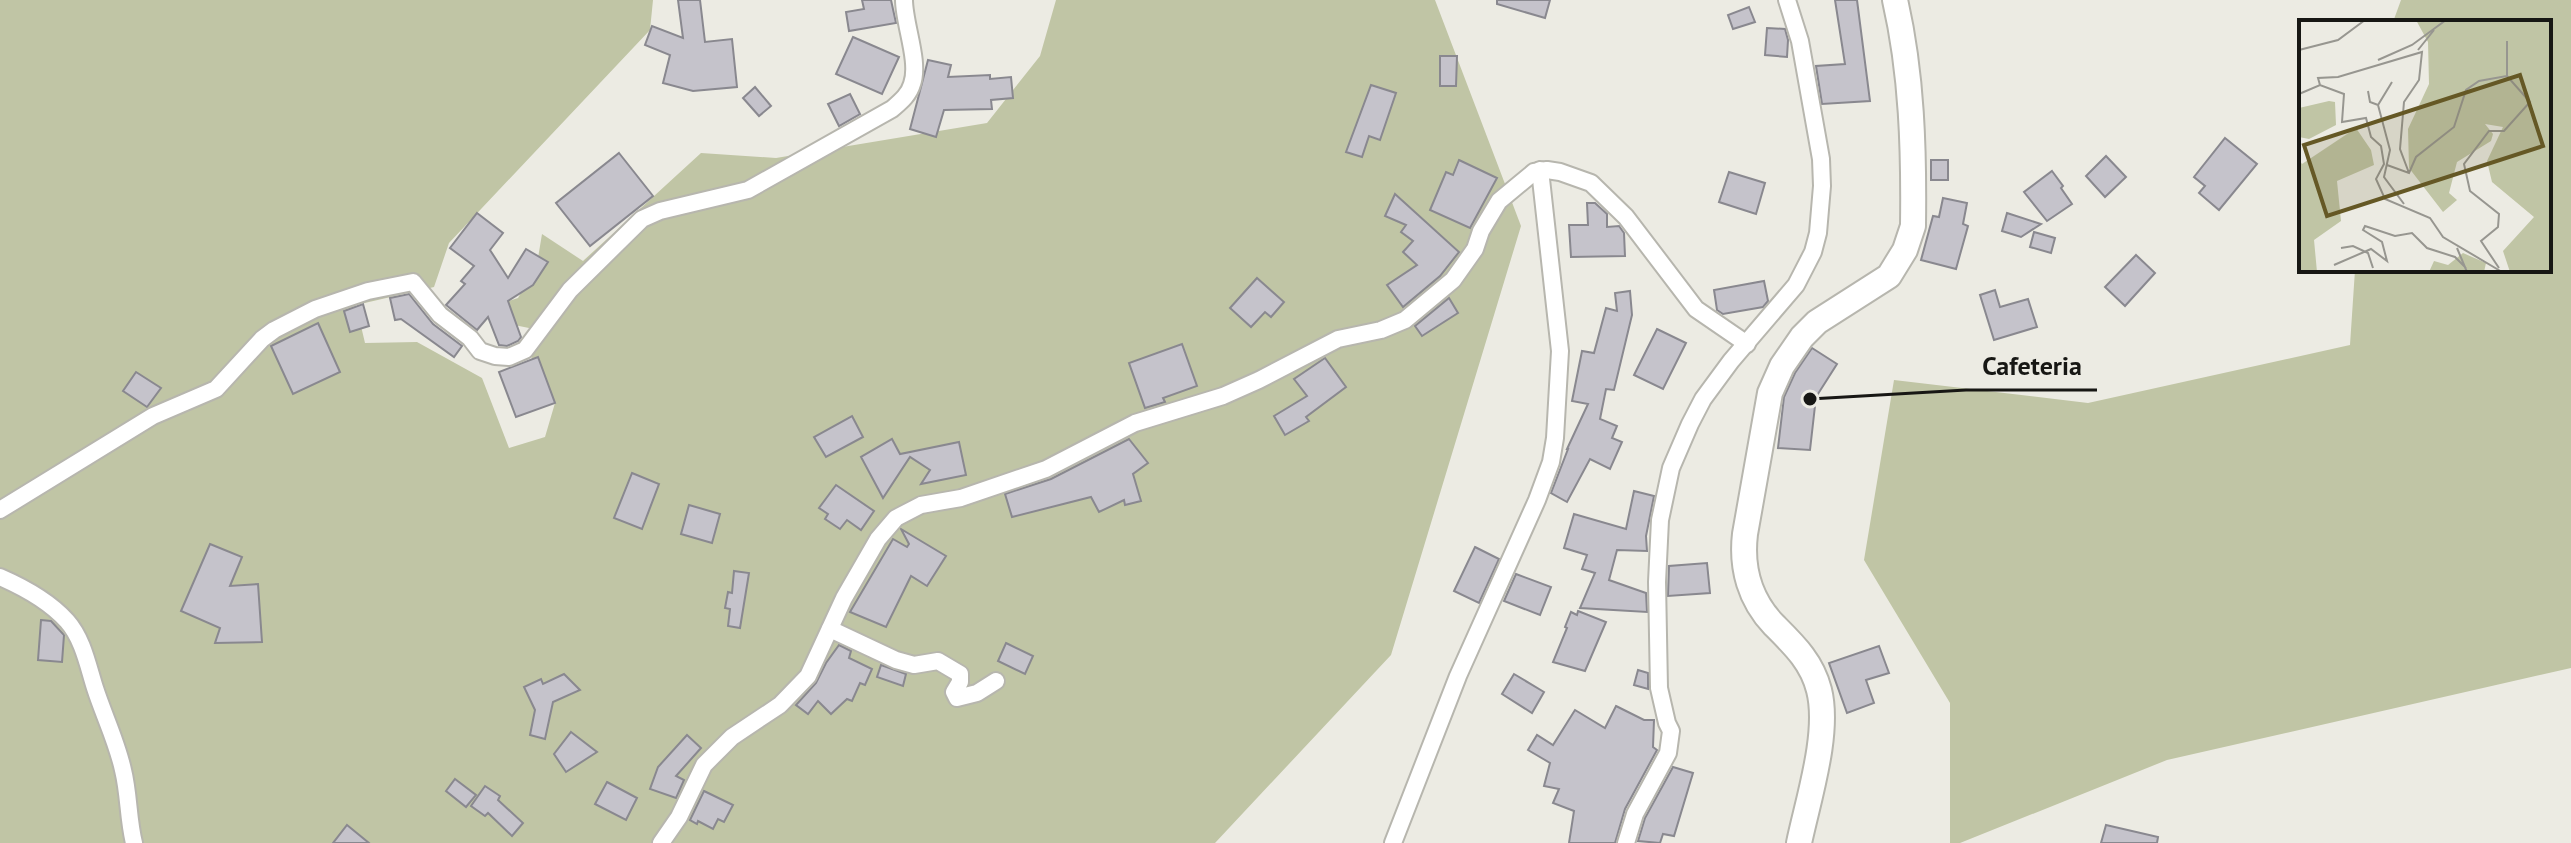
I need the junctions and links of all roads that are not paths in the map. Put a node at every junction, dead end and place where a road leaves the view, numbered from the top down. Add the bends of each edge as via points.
1 (904, 0) edge
2 (1787, 0) edge
3 (1895, 0) edge
4 (1540, 170) junction
5 (1747, 344) junction
6 (0, 510) edge
7 (0, 577) edge
8 (830, 629) junction
9 (996, 681) dead end
10 (134, 843) edge
11 (661, 843) edge
12 (1393, 843) edge
13 (1626, 843) edge
14 (1799, 843) edge

1 - 6 street via 914,66 913,83 898,104 748,190 642,219 570,290 525,350 509,357 480,351 413,282 368,291 274,330 216,389 153,416
2 - 5 street via 1817,132 1821,213 1806,269
3 - 14 main road via 1912,133 1913,226 1889,276 1817,322 1782,366 1770,393 1744,548 1746,576 1757,603 1798,648 1820,692 1821,736
4 - 5 street via 1591,183 1626,217 1696,309
4 - 8 street via 1499,201 1453,280 1405,320 1338,339 1223,396 1135,423 1046,469 904,513 878,539
4 - 12 street via 1560,351 1551,462
5 - 13 street via 1703,399 1665,486 1657,582 1658,672 1671,731 1668,753 1635,814
7 - 10 street via 53,608 83,648 120,758
8 - 9 street via 896,660 948,665 960,674 957,698
8 - 11 street via 800,686 704,765

